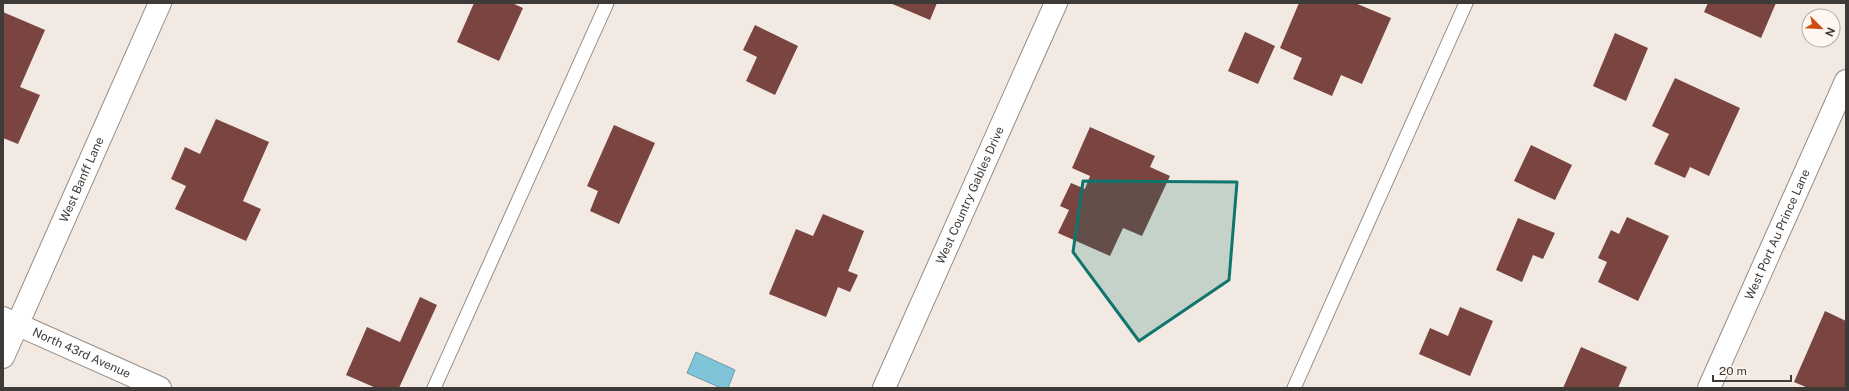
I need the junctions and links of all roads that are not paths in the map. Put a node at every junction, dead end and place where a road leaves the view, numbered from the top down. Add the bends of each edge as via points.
1 (160, 3) edge
2 (607, 3) edge
3 (1056, 3) edge
4 (1466, 3) edge
5 (1846, 81) edge
6 (10, 321) edge
7 (3, 357) edge
8 (160, 388) edge
9 (434, 388) edge
10 (884, 388) edge
11 (1294, 388) edge
12 (1708, 388) edge

1 - 6 street, West Banff Lane
2 - 9 lane
3 - 10 street, West Country Gables Drive
4 - 11 lane
5 - 12 street, West Port Au Prince Lane
6 - 7 street, West Banff Lane
6 - 8 street, North 43rd Avenue

